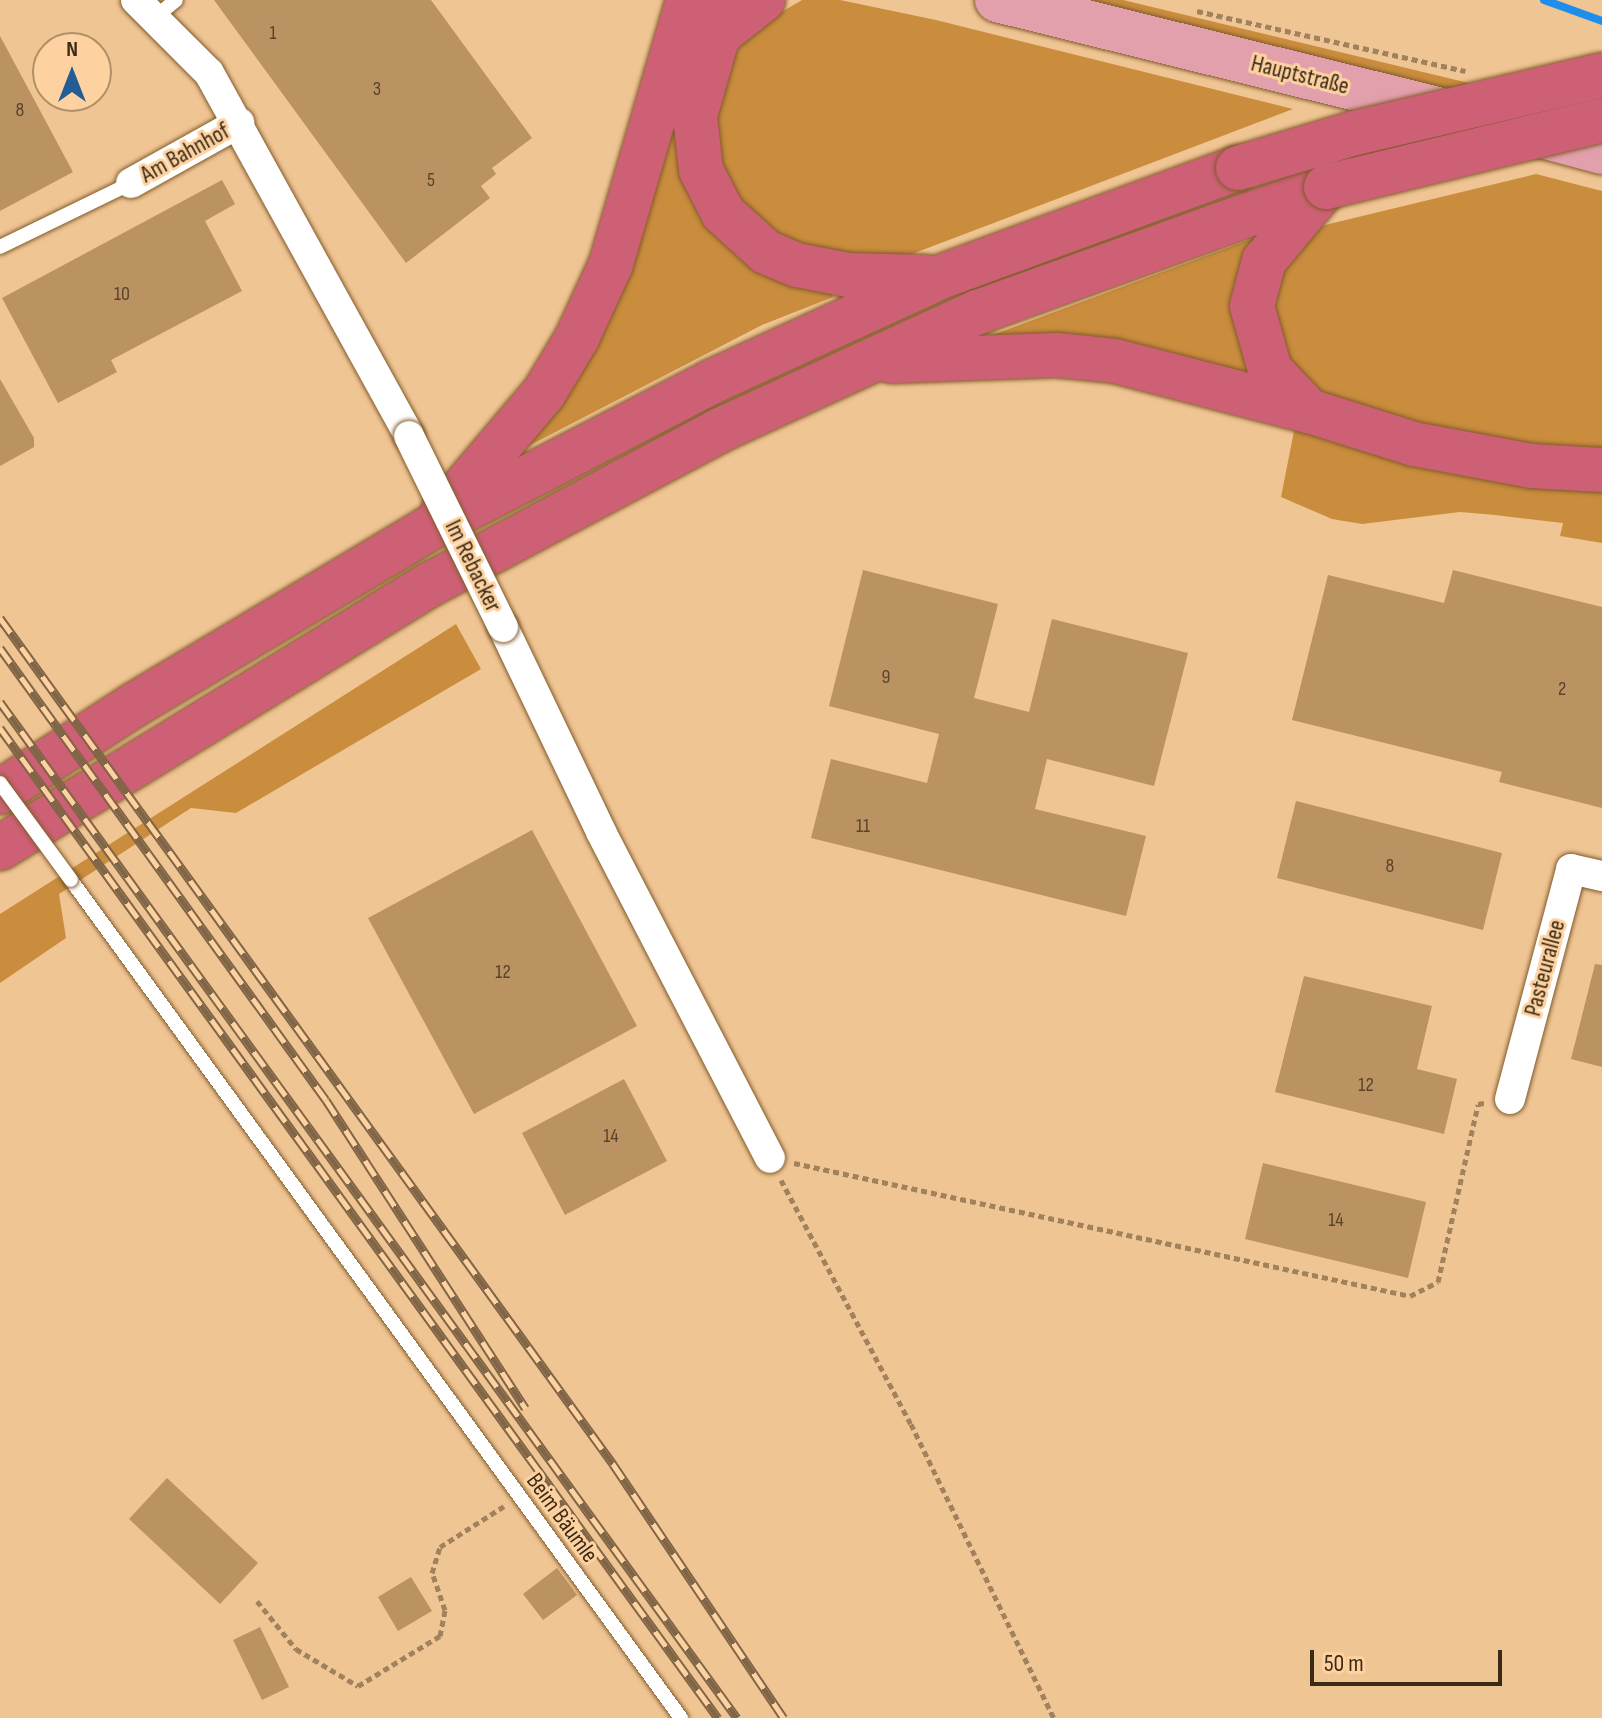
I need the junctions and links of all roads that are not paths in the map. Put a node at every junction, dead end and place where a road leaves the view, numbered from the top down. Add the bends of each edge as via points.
1 (763, 0) edge
2 (997, 0) edge
3 (155, 6) edge
4 (699, 10) edge
5 (1602, 75) edge
6 (1602, 120) edge
7 (239, 123) junction
8 (1602, 152) edge
9 (131, 183) joint
10 (1326, 187) junction
11 (0, 247) edge
12 (940, 277) junction
13 (864, 362) junction
14 (1309, 411) junction
15 (1602, 470) edge
16 (428, 529) junction
17 (0, 783) edge
18 (0, 792) edge
19 (0, 848) edge
20 (1602, 876) edge
21 (1510, 1099) road end
22 (770, 1158) road end
23 (681, 1718) edge

1 - 4 highway
2 - 8 main road, Hauptstraße
3 - 7 street, Im Rebacker via 209,73
4 - 12 highway via 695,116 701,170 723,213 766,252 797,265 849,275
4 - 16 highway via 611,264 577,338 544,393
5 - 12 highway, bridge via 1397,122 1238,168
6 - 10 highway, bridge
7 - 9 street, Am Bahnhof
7 - 22 street, Im Rebacker, bridge via 409,436 601,832
9 - 11 lane
10 - 13 highway via 1100,265
10 - 14 highway via 1264,261 1252,306 1270,370
12 - 16 highway via 711,382
13 - 14 highway via 999,355 1101,359
13 - 19 highway via 720,430 429,585
14 - 15 highway via 1470,457
16 - 18 highway
17 - 23 lane, Beim Bäumle, bridge
20 - 21 street, Pasteurallee via 1571,869

